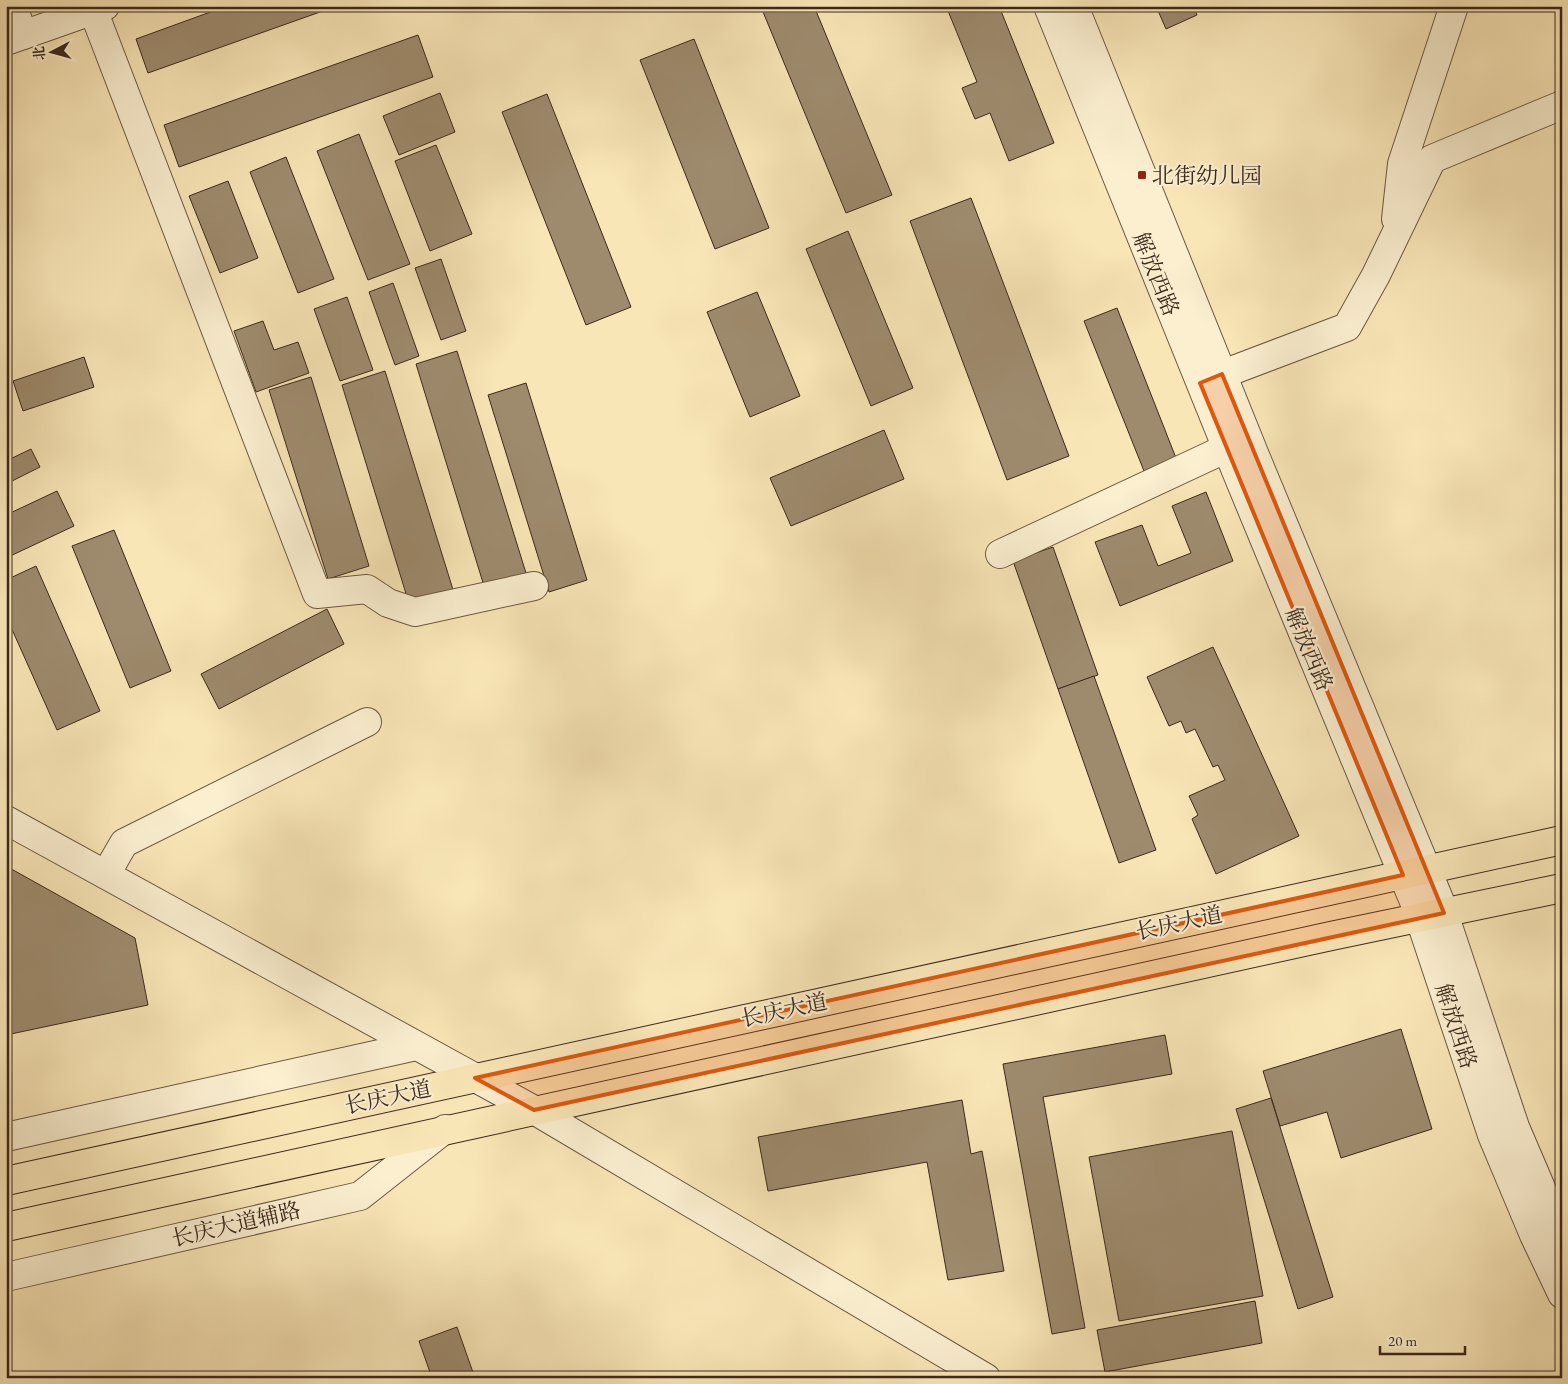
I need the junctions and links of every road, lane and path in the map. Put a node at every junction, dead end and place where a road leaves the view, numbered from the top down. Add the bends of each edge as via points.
1 (14, 6) edge
2 (1048, 6) edge
3 (1074, 6) edge
4 (1454, 6) edge
5 (99, 8) edge
6 (15, 38) edge
7 (1562, 105) edge
8 (1395, 236) junction
9 (1211, 379) junction
10 (1237, 443) junction
11 (1000, 554) dead end
12 (534, 586) dead end
13 (367, 722) dead end
14 (6, 820) edge
15 (1562, 840) edge
16 (1416, 872) junction
17 (106, 874) junction
18 (1562, 888) edge
19 (1432, 915) junction
20 (416, 1046) junction
21 (475, 1078) junction
22 (534, 1110) junction
23 (445, 1130) junction
24 (6, 1137) edge
25 (6, 1181) edge
26 (6, 1227) edge
27 (1562, 1237) edge
28 (6, 1277) edge
29 (1562, 1294) edge
30 (986, 1378) edge

1 - 6 street
2 - 9 street, 解放西路
3 - 9 street, 解放西路
4 - 8 street via 1402,164
5 - 6 street
5 - 12 street via 317,594 367,589 388,603 415,612
7 - 8 street via 1432,159
8 - 9 street via 1347,327
9 - 10 street, 解放西路
10 - 11 street
10 - 16 street, 解放西路
13 - 17 street via 124,843
14 - 17 street
15 - 16 main road, 长庆大道
16 - 19 street, 解放西路
16 - 21 main road, 长庆大道
17 - 20 street
18 - 19 main road, 长庆大道
19 - 22 main road, 长庆大道
19 - 27 street, 解放西路
19 - 29 street, 解放西路 via 1492,1135
20 - 21 street
20 - 24 street
21 - 22 street
21 - 25 main road, 长庆大道
22 - 23 main road, 长庆大道
22 - 30 street
23 - 26 main road, 长庆大道
23 - 28 street, 长庆大道辅路 via 360,1196

